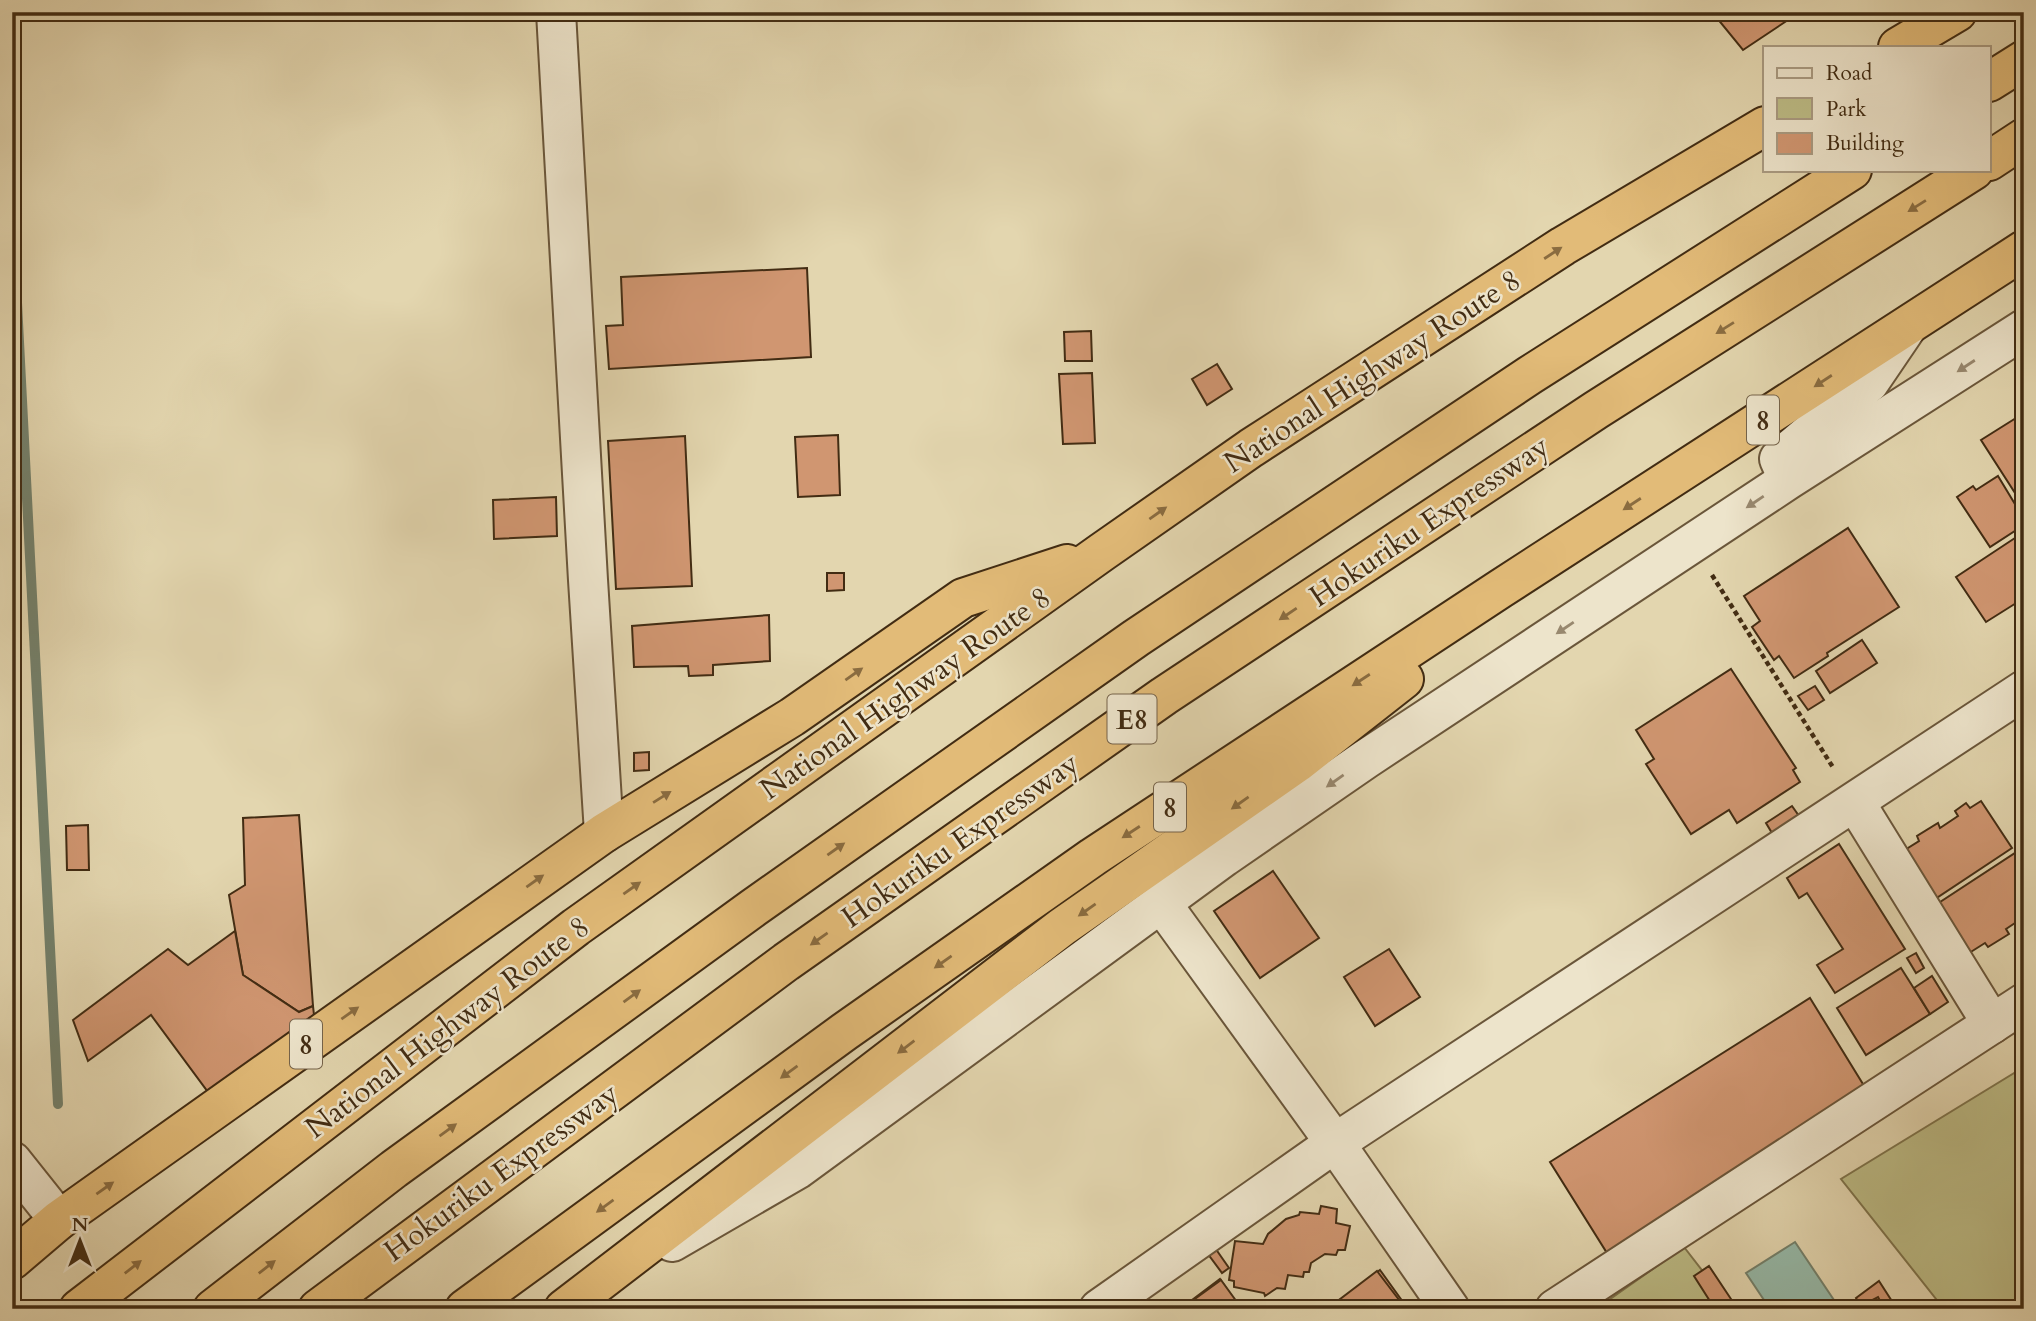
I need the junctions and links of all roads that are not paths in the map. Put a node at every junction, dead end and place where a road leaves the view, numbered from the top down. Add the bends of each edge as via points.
1 (556, 12) edge
2 (1957, 12) edge
3 (1900, 46) edge
4 (2024, 60) edge
5 (1990, 81) edge
6 (1763, 127) edge
7 (2024, 138) edge
8 (1990, 159) edge
9 (1849, 172) edge
10 (1971, 172) edge
11 (2024, 250) edge
12 (1907, 327) junction
13 (2024, 329) edge
14 (1788, 480) junction
15 (1102, 552) junction
16 (1500, 589) junction
17 (1399, 684) junction
18 (2024, 690) edge
19 (1366, 760) junction
20 (1855, 802) junction
21 (604, 833) junction
22 (1162, 904) junction
23 (2024, 1003) edge
24 (1992, 1024) junction
25 (1335, 1143) junction
26 (12, 1161) edge
27 (59, 1220) junction
28 (12, 1260) edge
29 (577, 1299) edge
30 (79, 1309) edge
31 (213, 1309) edge
32 (318, 1309) edge
33 (466, 1309) edge
34 (1099, 1309) edge
35 (1450, 1309) edge
36 (1555, 1309) edge

1 - 21 street
2 - 3 highway
4 - 5 highway
15 -> 6 highway, National Highway Route 8 / 8 via 1251,448 1563,246
7 - 8 highway
31 -> 9 highway, E8 via 394,1169 752,908 1136,638 1530,375
10 -> 32 highway, Hokuriku Expressway / E8 via 1596,410 1164,696 786,962
11 - 12 highway, 8
12 - 14 street via 1869,383 1779,459
12 -> 16 highway, 8
13 -> 14 street
14 -> 19 street
21 -> 15 highway, 8 via 792,717 963,598
30 -> 15 highway, National Highway Route 8 / 8 via 576,928
16 - 17 highway, 8
16 -> 33 highway, 8 via 1093,857 844,1032
17 - 19 street
17 -> 29 highway, 8 via 1062,928
18 - 20 street
19 -> 22 street
20 - 24 street
20 - 25 street
27 -> 21 highway, 8
22 - 25 street
22 - 29 street via 797,1169
23 - 24 street
24 - 36 street
25 - 34 street
25 - 35 street
26 - 27 street
27 - 28 highway, 8

